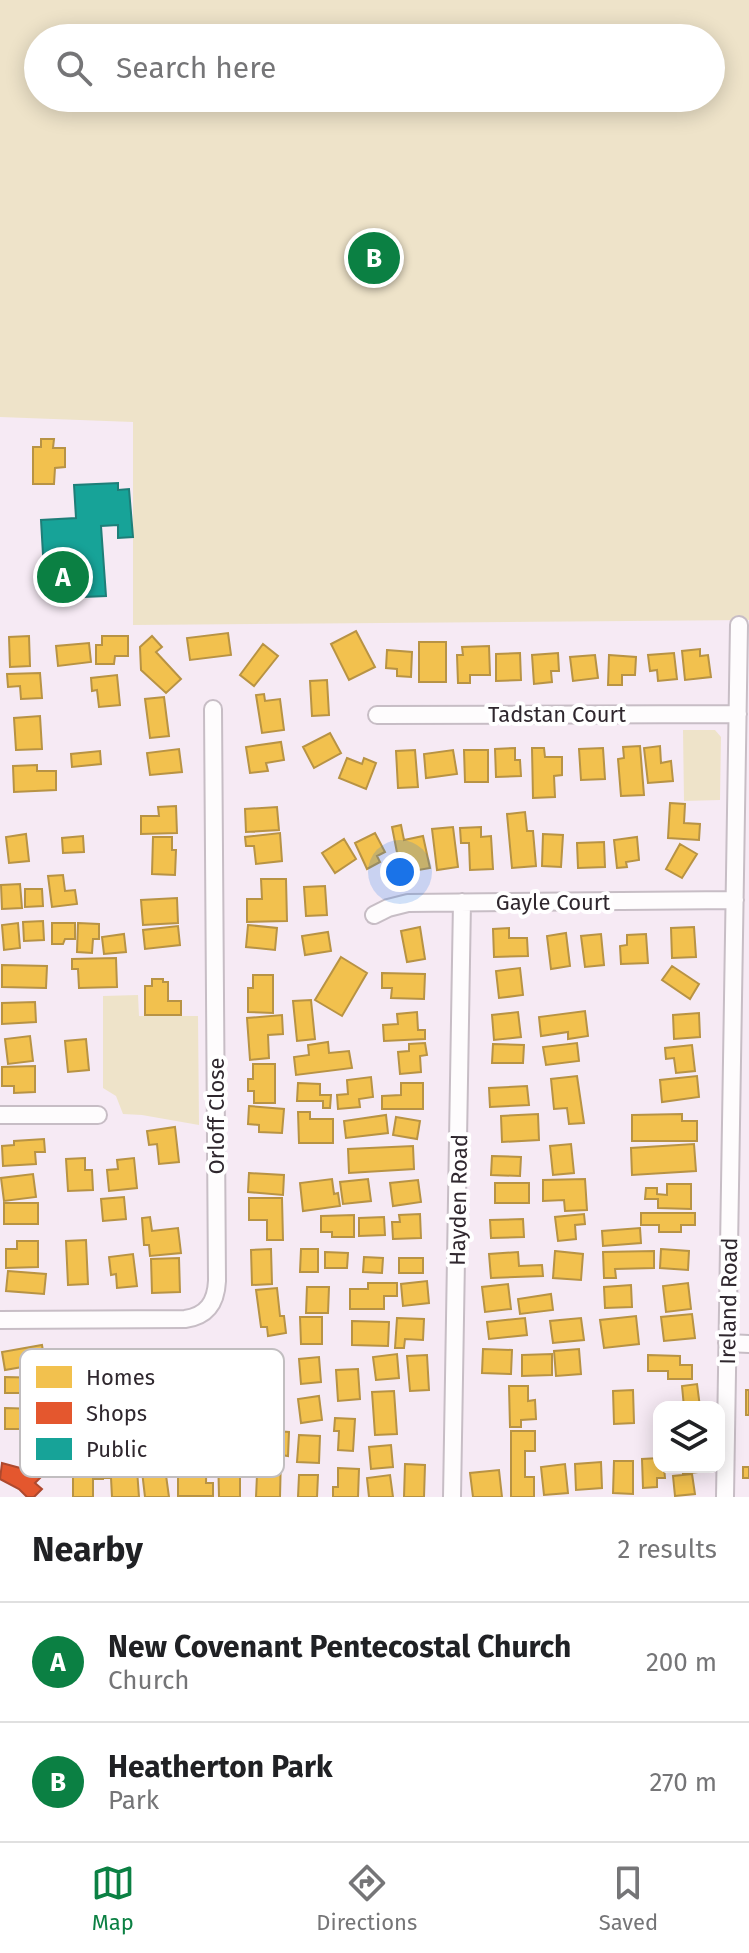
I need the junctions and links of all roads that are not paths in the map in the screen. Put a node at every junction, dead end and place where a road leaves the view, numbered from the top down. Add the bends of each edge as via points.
1 (739, 625) dead end
2 (213, 709) dead end
3 (738, 714) junction
4 (377, 715) dead end
5 (743, 818) edge
6 (735, 900) junction
7 (462, 902) junction
8 (374, 915) dead end
9 (741, 993) edge
10 (0, 1115) edge
11 (98, 1115) dead end
12 (730, 1164) junction
13 (749, 1164) edge
14 (0, 1320) edge
15 (727, 1343) junction
16 (749, 1344) edge
17 (452, 1497) edge
18 (725, 1497) edge

1 - 3 street, Ireland Road
2 - 14 street, Orloff Close via 215,1300 191,1318
3 - 4 street, Tadstan Court
3 - 5 street, Ireland Road
5 - 6 street, Ireland Road
6 - 7 street, Gayle Court
6 - 9 street, Ireland Road
7 - 8 street, Gayle Court via 408,903
7 - 17 street, Hayden Road
9 - 12 street, Ireland Road
10 - 11 street
12 - 13 street
12 - 15 street, Ireland Road
15 - 16 street
15 - 18 street, Ireland Road

